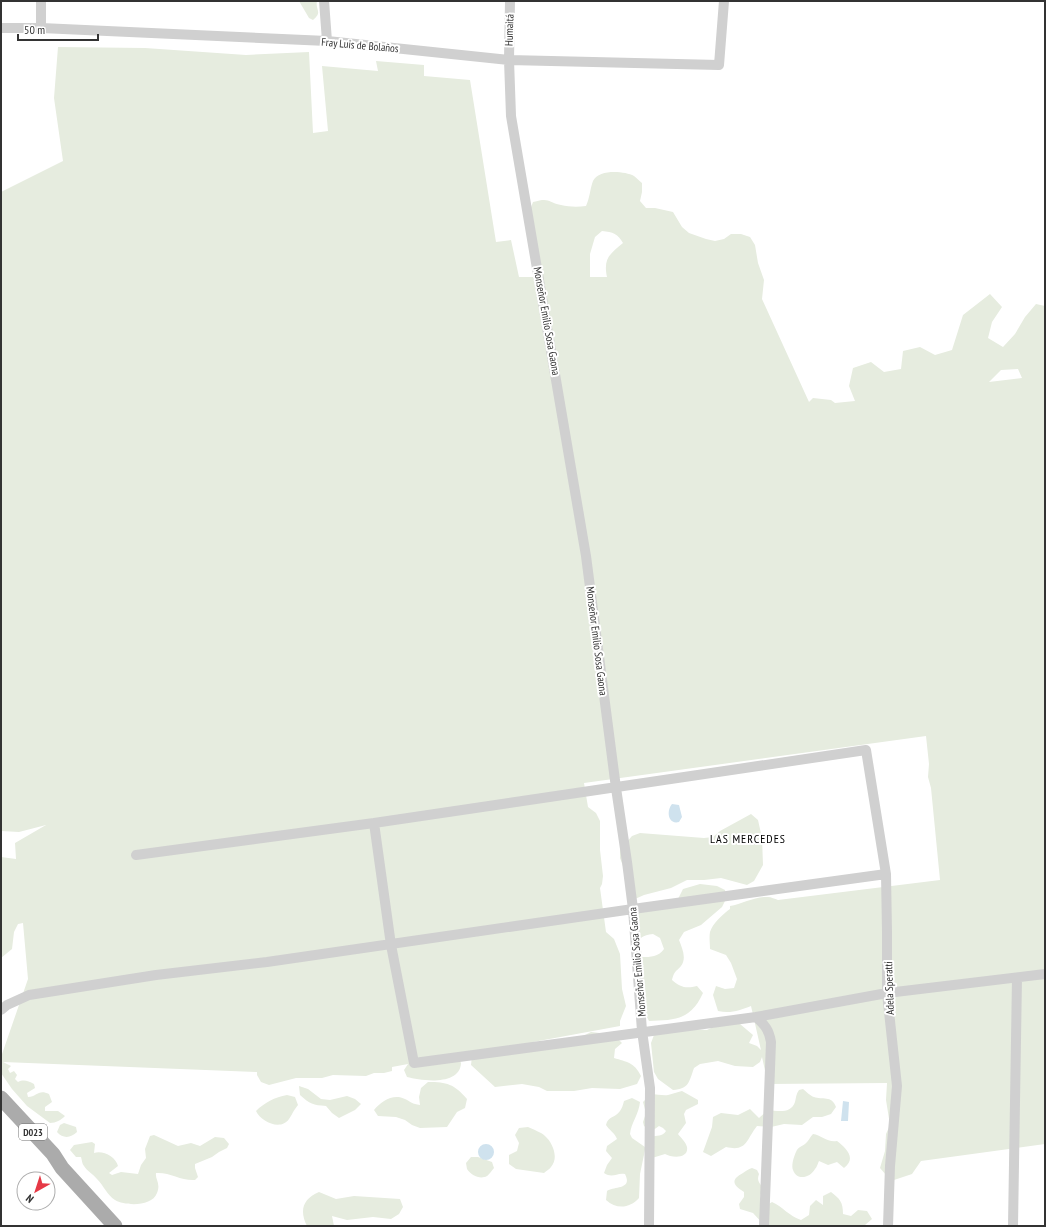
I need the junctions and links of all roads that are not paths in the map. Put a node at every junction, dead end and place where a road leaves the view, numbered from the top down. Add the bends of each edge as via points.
1 (41, 1) edge
2 (324, 1) edge
3 (510, 1) edge
4 (724, 1) edge
5 (1, 28) edge
6 (42, 28) junction
7 (326, 41) junction
8 (509, 60) junction
9 (616, 788) junction
10 (374, 823) junction
11 (136, 855) dead end
12 (886, 874) junction
13 (632, 909) junction
14 (391, 945) junction
15 (1045, 974) edge
16 (1017, 978) junction
17 (887, 993) junction
18 (1, 1010) edge
19 (756, 1016) junction
20 (642, 1031) junction
21 (1, 1098) edge
22 (1, 1110) edge
23 (62, 1168) junction
24 (116, 1226) edge
25 (649, 1226) edge
26 (764, 1226) edge
27 (888, 1226) edge
28 (1013, 1226) edge

1 - 6 street
2 - 7 street
3 - 8 street, Humaitá
4 - 8 street, Fray Luis de Bolaños via 719,65
5 - 6 street, Fray Luis de Bolaños
6 - 7 street, Fray Luis de Bolaños
7 - 8 street, Fray Luis de Bolaños
8 - 9 street, Monseñor Emilio Sosa Gaona via 511,116 585,548
9 - 10 street
9 - 12 street, Adela Speratti via 866,750
9 - 13 street, Monseñor Emilio Sosa Gaona
10 - 11 street
10 - 14 street
12 - 13 street
12 - 17 street, Adela Speratti
13 - 14 street
13 - 20 street, Monseñor Emilio Sosa Gaona
14 - 18 street via 156,975 29,995
14 - 20 street via 414,1063
15 - 16 street
16 - 17 street
16 - 28 street
17 - 19 street
17 - 27 street, Adela Speratti via 897,1086
19 - 20 street
19 - 26 street via 769,1032 771,1042
20 - 25 street, Monseñor Emilio Sosa Gaona via 650,1088
21 - 23 main road, D023 via 53,1154
22 - 23 main road, D023 via 47,1158
23 - 24 main road, D023

